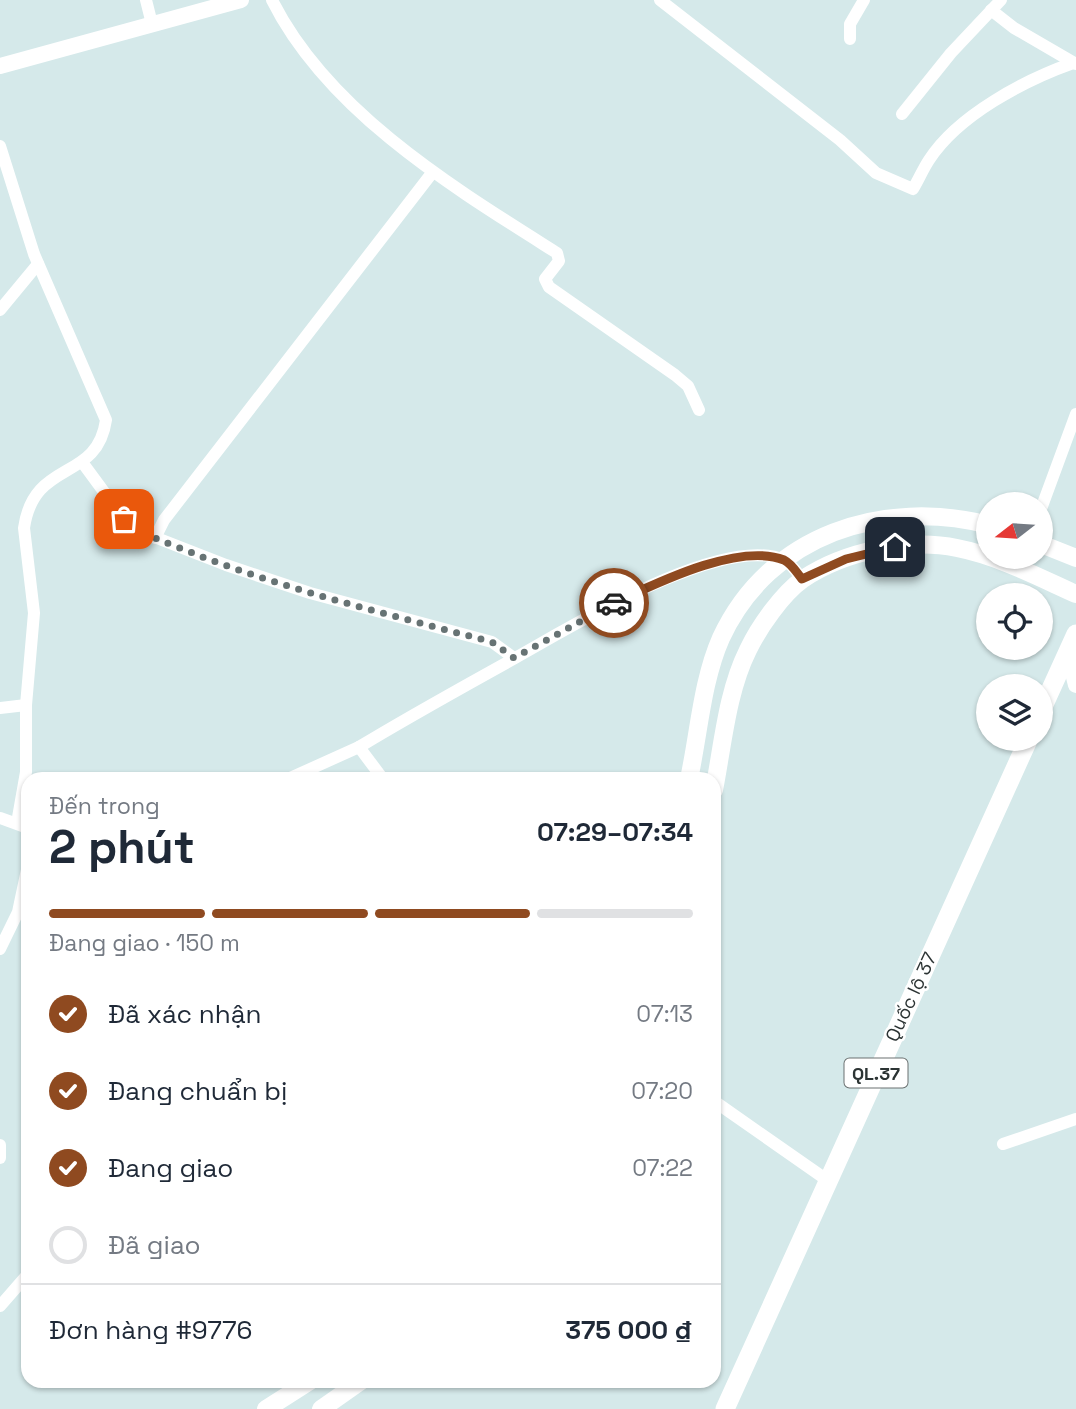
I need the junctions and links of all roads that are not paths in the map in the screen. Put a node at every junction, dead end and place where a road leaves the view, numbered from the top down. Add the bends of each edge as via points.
1 (146, 0) edge
2 (241, 0) edge
3 (272, 0) edge
4 (660, 0) edge
5 (864, 0) edge
6 (1002, 0) edge
7 (990, 10) junction
8 (152, 24) junction
9 (850, 39) dead end
10 (1075, 63) edge
11 (0, 66) edge
12 (902, 114) dead end
13 (0, 146) edge
14 (432, 173) junction
15 (38, 264) junction
16 (0, 310) edge
17 (699, 410) dead end
18 (1076, 414) edge
19 (82, 462) junction
20 (1047, 492) edge
21 (976, 523) edge
22 (155, 538) junction
23 (1054, 549) edge
24 (1076, 558) edge
25 (786, 562) junction
26 (801, 578) junction
27 (1076, 594) edge
28 (1076, 634) edge
29 (1068, 653) junction
30 (514, 658) junction
31 (1076, 685) edge
32 (1053, 686) edge
33 (26, 705) junction
34 (0, 708) edge
35 (359, 747) junction
36 (1023, 751) edge
37 (26, 772) edge
38 (304, 772) edge
39 (378, 772) edge
40 (690, 772) edge
41 (718, 772) edge
42 (0, 818) edge
43 (21, 826) edge
44 (21, 898) edge
45 (0, 949) edge
46 (721, 1106) edge
47 (1076, 1119) edge
48 (1003, 1144) dead end
49 (0, 1145) edge
50 (0, 1158) edge
51 (827, 1180) junction
52 (21, 1281) edge
53 (0, 1306) edge
54 (299, 1388) edge
55 (351, 1388) edge
56 (265, 1409) edge
57 (321, 1409) edge
58 (725, 1409) edge

1 - 8 street
2 - 8 street
3 - 14 street via 287,30 328,81
4 - 10 street via 876,173 913,188 929,159 970,118 1018,86
5 - 9 street via 850,24
6 - 7 street
7 - 10 street
7 - 12 street
8 - 11 street
13 - 15 street
14 - 17 street via 557,253 559,261 546,276 546,284 675,375 688,386
14 - 22 street via 164,520
15 - 16 street
15 - 19 street via 106,420 104,432
18 - 20 street
19 - 22 street via 124,519
19 - 33 street via 40,488 28,505 24,528 34,613
21 - 25 main road via 945,517 885,517 814,541
22 - 30 street via 310,593 492,642
23 - 24 main road
25 - 26 street
25 - 30 street via 734,558 663,580
25 - 40 main road via 737,612 722,637 712,664
26 - 27 main road via 878,550 936,544 979,554
26 - 41 main road via 748,649
28 - 29 highway
29 - 31 street
29 - 32 highway
30 - 35 street
33 - 34 street
33 - 37 street
35 - 38 street
35 - 39 street
36 - 51 highway, Quốc lộ 37 / QL.37
42 - 43 street
44 - 45 street
46 - 51 street
47 - 48 street
49 - 50 street
51 - 58 highway, Quốc lộ 37 / QL.37
52 - 53 street
54 - 56 main road
55 - 57 main road

